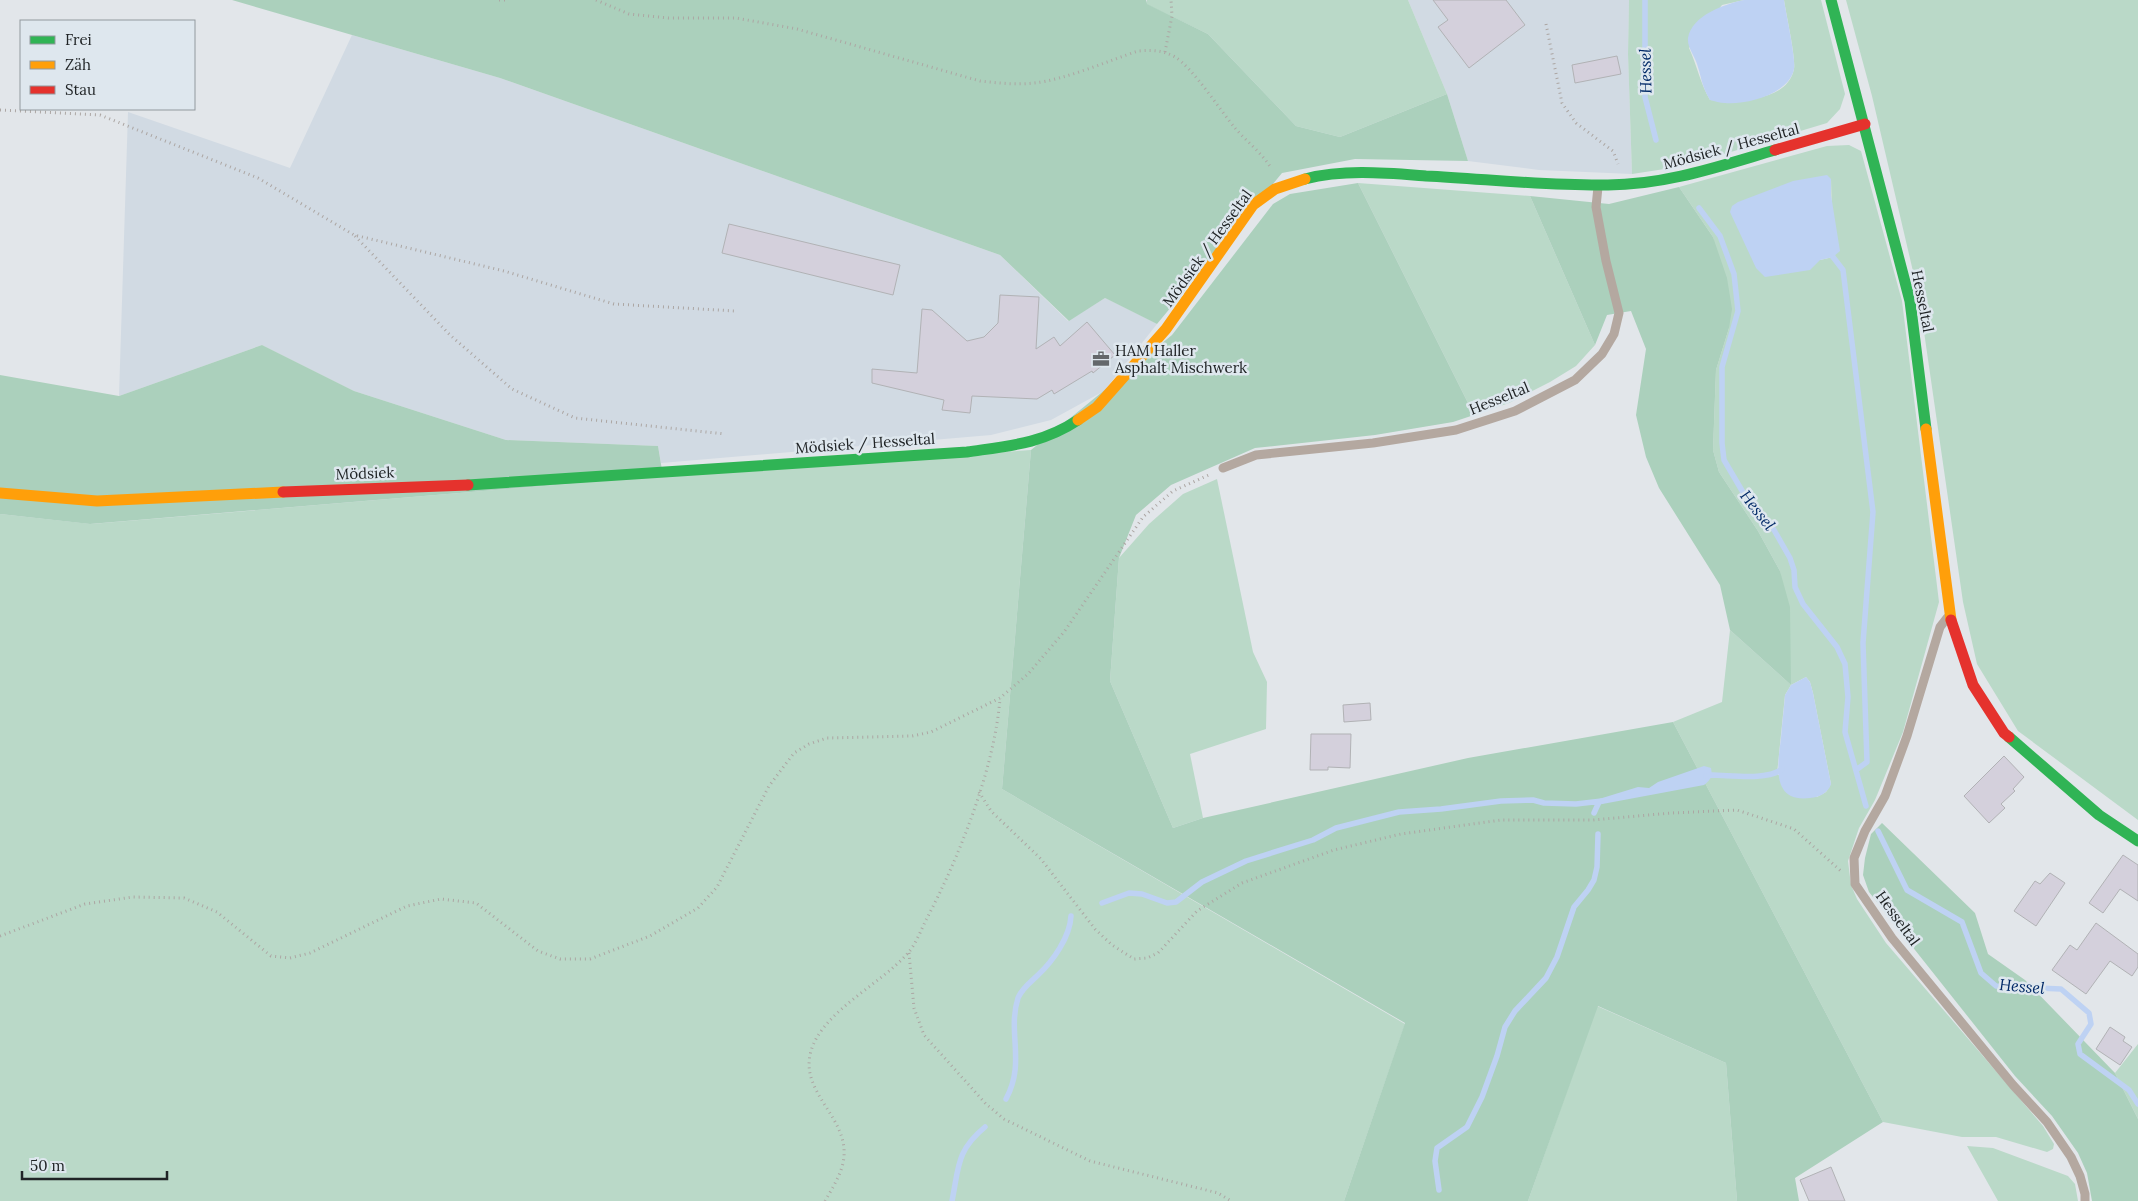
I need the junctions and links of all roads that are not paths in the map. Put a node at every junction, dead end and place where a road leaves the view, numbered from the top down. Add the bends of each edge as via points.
1 (1831, 0) edge
2 (1865, 124) junction
3 (1598, 186) junction
4 (731, 467) joint
5 (1223, 468) road end
6 (0, 493) edge
7 (1950, 615) junction
8 (2138, 840) edge
9 (2085, 1201) edge

1 - 2 street, Hesseltal
2 - 3 street, Mödsiek / Hesseltal via 1679,178
2 - 7 street, Hesseltal via 1910,301
3 - 4 street, Mödsiek / Hesseltal via 1354,173 1318,176 1280,186 1253,206 1166,329 1097,407 1064,429 1029,443 967,452
3 - 5 lane, Hesseltal via 1596,206 1619,313 1614,334 1602,354 1575,380 1515,411 1456,430 1373,444 1256,455
4 - 6 street, Mödsiek via 461,485 196,494 97,501
7 - 8 street, Hesseltal via 1973,685 2004,733 2099,816
7 - 9 lane, Hesseltal via 1940,627 1885,796 1854,858 1855,884 1892,938 2013,1086 2047,1122 2071,1157 2080,1176

